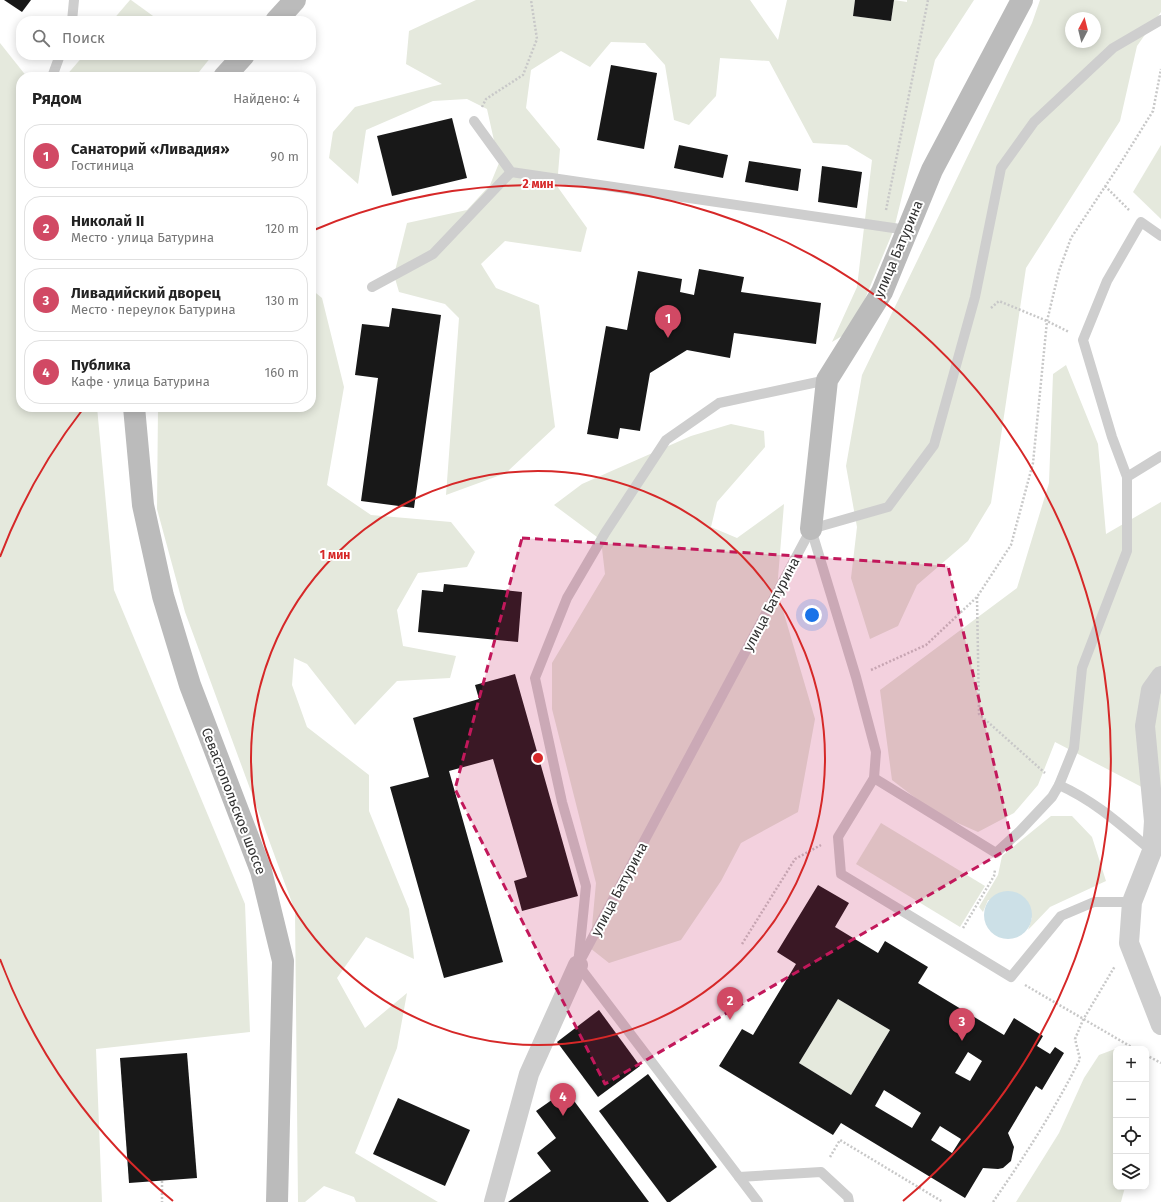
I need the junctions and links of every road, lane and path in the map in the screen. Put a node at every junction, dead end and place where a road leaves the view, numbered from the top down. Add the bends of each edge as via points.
1 (74, 0) edge
2 (295, 0) edge
3 (531, 0) edge
4 (928, 0) edge
5 (1022, 0) edge
6 (72, 16) edge
7 (281, 16) edge
8 (1161, 20) edge
9 (58, 60) edge
10 (239, 60) edge
11 (1161, 70) edge
12 (54, 72) edge
13 (229, 72) edge
14 (474, 121) joint
15 (511, 172) junction
16 (1104, 186) junction
17 (1141, 222) junction
18 (883, 226) junction
19 (907, 230) junction
20 (1161, 236) edge
21 (372, 287) dead end
22 (1047, 321) junction
23 (967, 327) junction
24 (1083, 340) junction
25 (828, 380) junction
26 (134, 412) edge
27 (1161, 456) edge
28 (1127, 477) junction
29 (811, 529) junction
30 (977, 597) junction
31 (1161, 676) edge
32 (856, 677) junction
33 (874, 778) junction
34 (1059, 785) junction
35 (838, 837) junction
36 (1152, 851) junction
37 (994, 876) dead end
38 (1132, 902) junction
39 (954, 942) junction
40 (1129, 943) junction
41 (742, 944) dead end
42 (578, 965) junction
43 (1011, 977) junction
44 (1083, 1020) junction
45 (1161, 1025) edge
46 (1130, 1046) edge
47 (1149, 1057) edge
48 (1161, 1063) edge
49 (840, 1140) dead end
50 (739, 1177) junction
51 (162, 1181) dead end
52 (162, 1202) edge
53 (277, 1202) edge
54 (494, 1202) edge
55 (758, 1202) edge
56 (849, 1202) edge
57 (942, 1202) edge
58 (993, 1202) edge

1 - 6 lane
2 - 7 main road
3 - 14 path via 538,39 523,75 486,100
4 - 18 path
5 - 19 main road, улица Батурина via 932,170
8 - 23 lane via 1113,48 1034,122 1000,168
9 - 12 lane
10 - 13 main road
11 - 16 path via 1153,111
14 - 15 lane
15 - 18 lane
15 - 21 lane via 433,254
16 - 17 path
16 - 22 path via 1071,238 1059,271
17 - 20 lane
17 - 24 lane via 1107,281
18 - 19 lane
19 - 25 main road, улица Батурина via 882,292
22 - 23 path via 999,302
22 - 24 path
22 - 30 path via 1031,471 1012,545
23 - 29 lane via 934,444 888,507
24 - 28 lane via 1112,437
25 - 29 main road, улица Батурина
25 - 42 lane via 719,403 666,440 567,598 535,678 562,802 586,886
26 - 53 main road, Севастопольское шоссе via 143,505 163,596 190,685 261,871 283,961
27 - 28 lane
28 - 34 lane via 1127,551 1082,668 1074,748
29 - 32 lane
29 - 42 lane, улица Батурина
30 - 32 path via 926,646
30 - 34 path via 979,714
31 - 36 street via 1151,690 1145,726 1154,821
32 - 33 lane via 876,752
33 - 34 lane via 996,853 1052,797
33 - 35 lane
34 - 36 lane via 1081,795 1111,816
35 - 39 lane via 841,874
35 - 41 path via 795,859
36 - 38 street
37 - 39 path
38 - 40 street
38 - 43 lane via 1094,902 1061,916
39 - 43 lane
40 - 44 path
40 - 45 street
42 - 50 lane
42 - 54 street, улица Батурина via 529,1074
43 - 44 path
44 - 46 path
44 - 58 path via 1075,1039 1080,1059 1060,1098
47 - 48 path
49 - 57 path
50 - 55 lane
50 - 56 lane via 820,1172 848,1197
51 - 52 path

